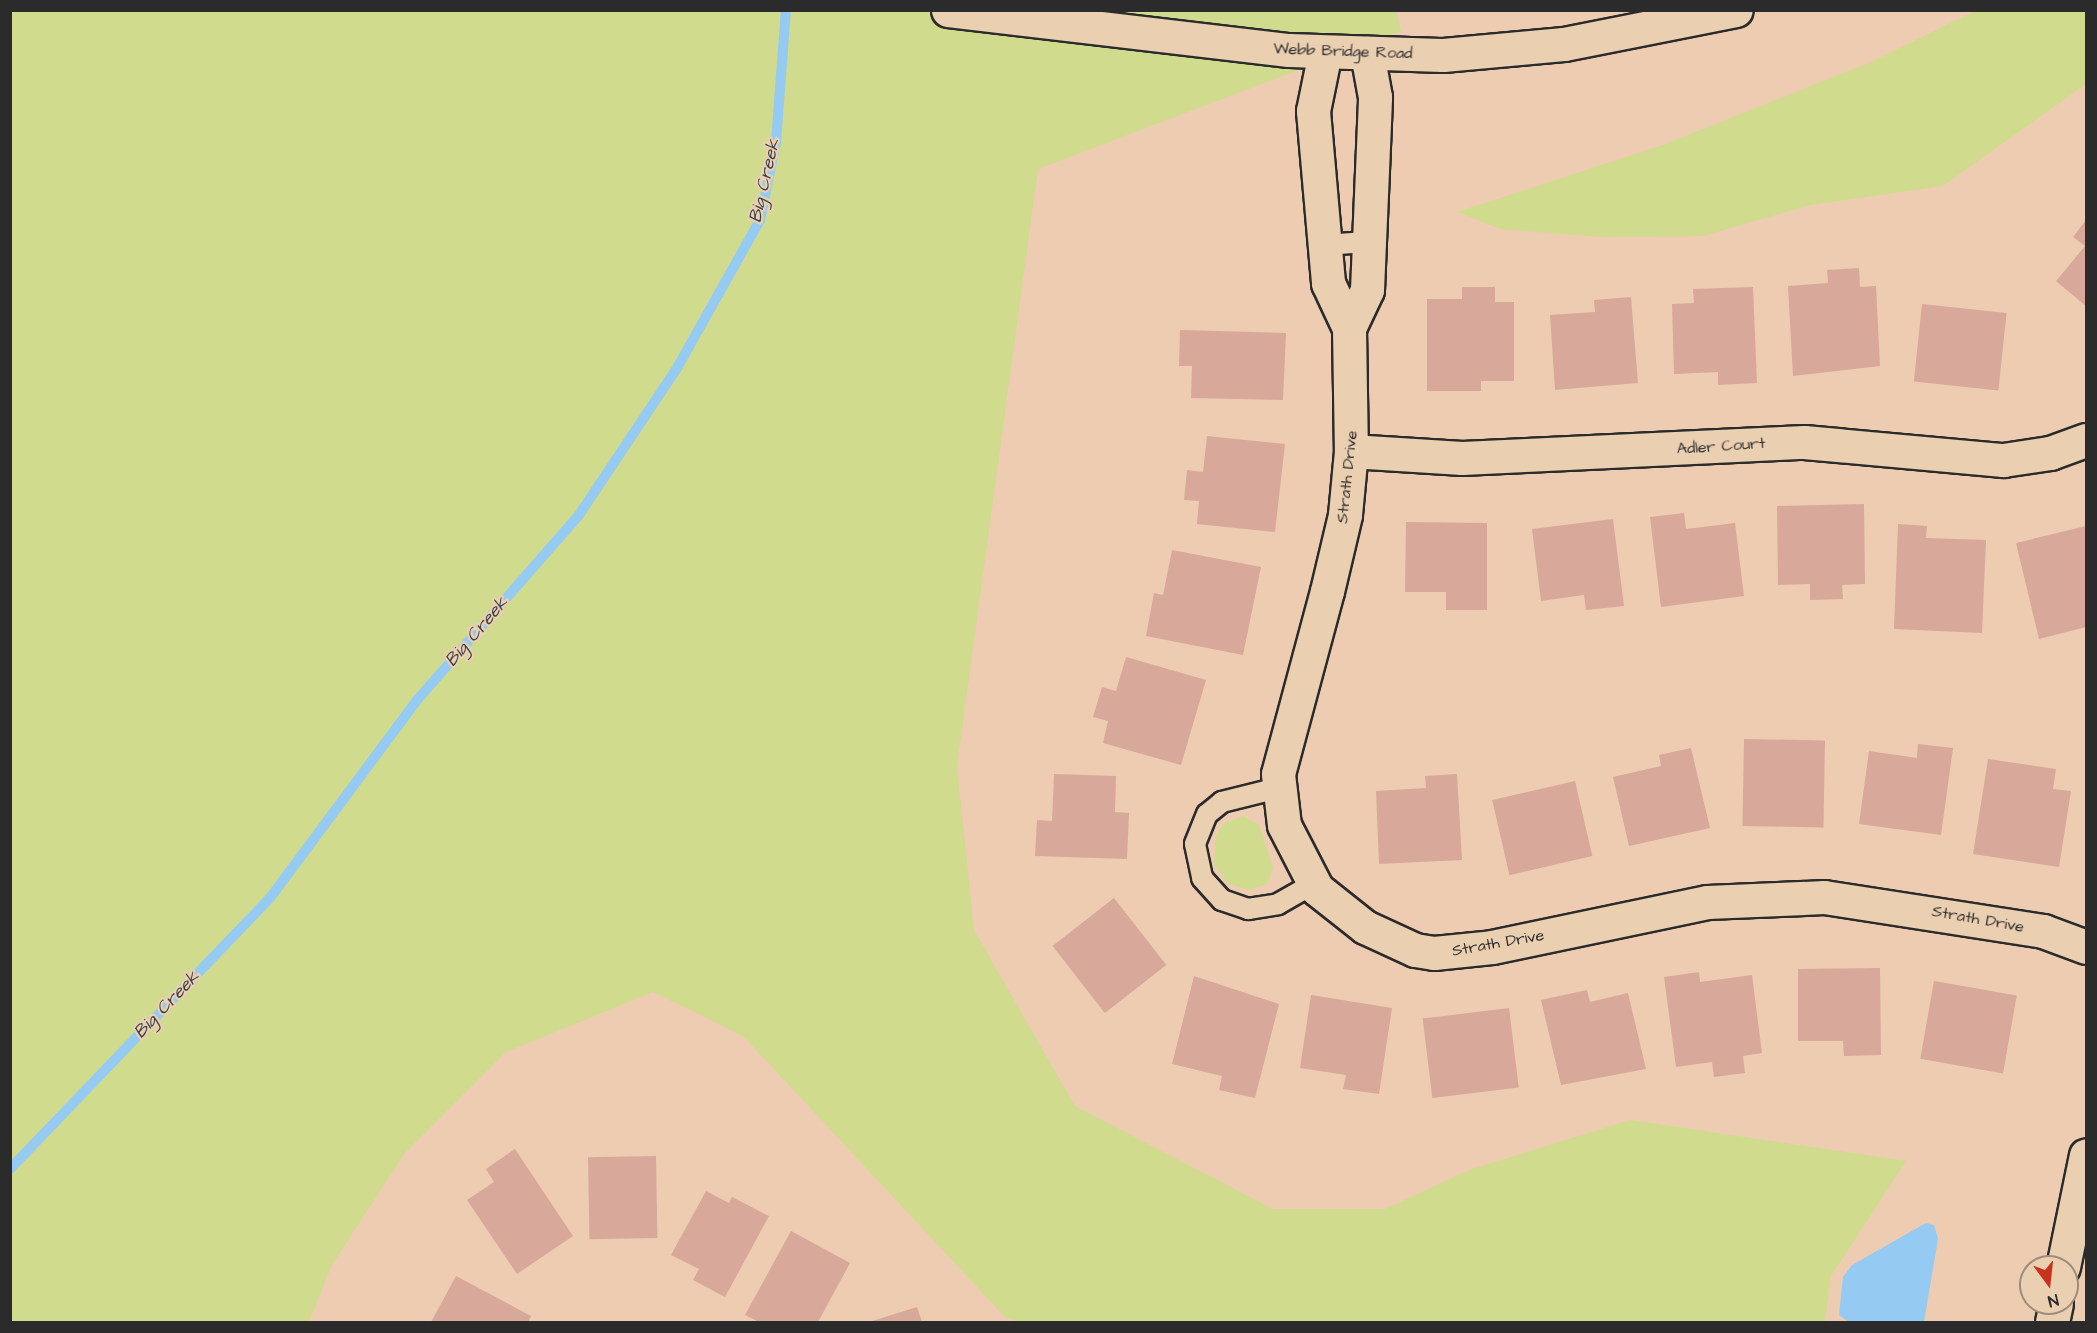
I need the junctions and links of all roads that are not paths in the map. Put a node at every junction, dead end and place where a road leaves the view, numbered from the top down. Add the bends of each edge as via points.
1 (1736, 10) edge
2 (959, 12) edge
3 (1325, 52) junction
4 (1367, 53) junction
5 (1366, 242) junction
6 (1325, 245) junction
7 (1349, 328) junction
8 (2086, 440) edge
9 (1351, 451) junction
10 (1278, 788) junction
11 (1313, 884) junction
12 (2086, 948) edge
13 (2086, 1155) edge
14 (2065, 1255) edge

1 - 4 street, Webb Bridge Road via 1688,23 1497,52
2 - 3 street, Webb Bridge Road
3 - 4 street, Webb Bridge Road
3 - 6 street, Strath Drive via 1313,111
4 - 5 street, Strath Drive via 1375,97
5 - 6 lane
5 - 7 street, Strath Drive via 1366,290
6 - 7 street, Strath Drive via 1332,298
7 - 9 street, Strath Drive
8 - 9 street, Adler Court via 2050,453 2003,460 1804,442 1462,458
9 - 10 street, Strath Drive via 1345,515 1284,738
10 - 11 street, Strath Drive via 1284,825
10 - 11 lane via 1222,802 1207,814 1195,844 1202,878 1222,900 1248,909 1278,904
11 - 12 street, Strath Drive via 1365,927 1407,947 1434,953 1492,947 1707,902 1824,897 2043,931
13 - 14 street

